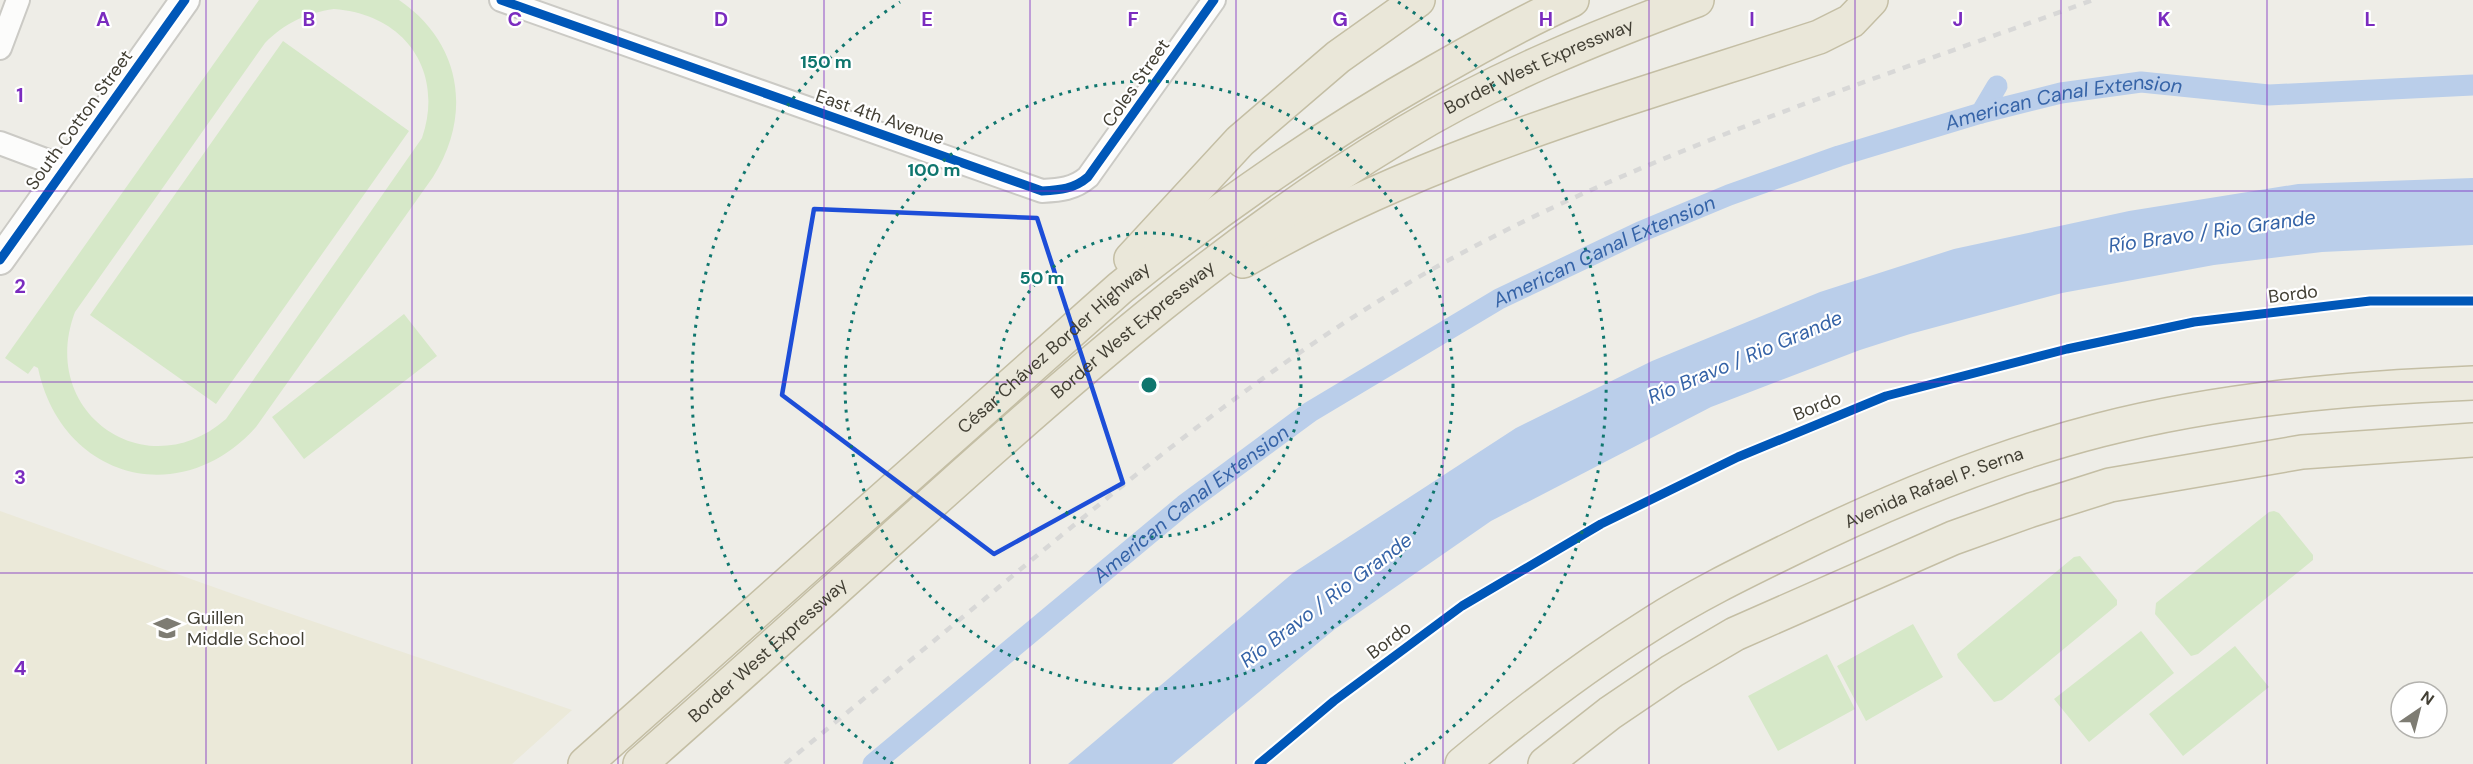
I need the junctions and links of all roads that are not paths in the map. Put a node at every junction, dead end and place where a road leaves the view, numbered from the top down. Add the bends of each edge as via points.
1 (18, 0) edge
2 (185, 0) edge
3 (501, 0) edge
4 (1214, 0) edge
5 (1418, 0) edge
6 (1572, 0) edge
7 (1697, 0) edge
8 (1871, 0) edge
9 (0, 48) edge
10 (0, 143) edge
11 (64, 167) junction
12 (1081, 183) joint
13 (0, 260) edge
14 (1135, 324) junction
15 (1036, 363) junction
16 (2473, 383) edge
17 (2473, 440) edge
18 (2399, 444) junction
19 (2473, 459) edge
20 (585, 764) edge
21 (640, 764) edge
22 (1462, 764) edge
23 (1545, 764) edge

1 - 9 street
2 - 11 street, South Cotton Street
3 - 12 street, East 4th Avenue via 1042,191 1063,190
4 - 12 street, Coles Street via 1100,164
5 - 15 highway via 1338,57 1240,141
6 - 15 highway, César Chávez Border Highway via 1395,95 1262,180 1154,260
7 - 14 highway, Border West Expressway via 1540,63 1406,132 1267,222
8 - 14 highway via 1851,21 1819,36 1494,143 1365,196
10 - 11 street
11 - 13 street, South Cotton Street
14 - 21 highway, Border West Expressway
15 - 20 highway, César Chávez Border Highway
16 - 22 highway, Avenida Rafael P. Serna via 2298,395 2199,410 2100,430 1971,471 1833,529 1712,588 1582,670
17 - 18 highway
18 - 19 highway
18 - 23 highway via 2302,452 2110,485 1953,538 1735,634 1618,707

